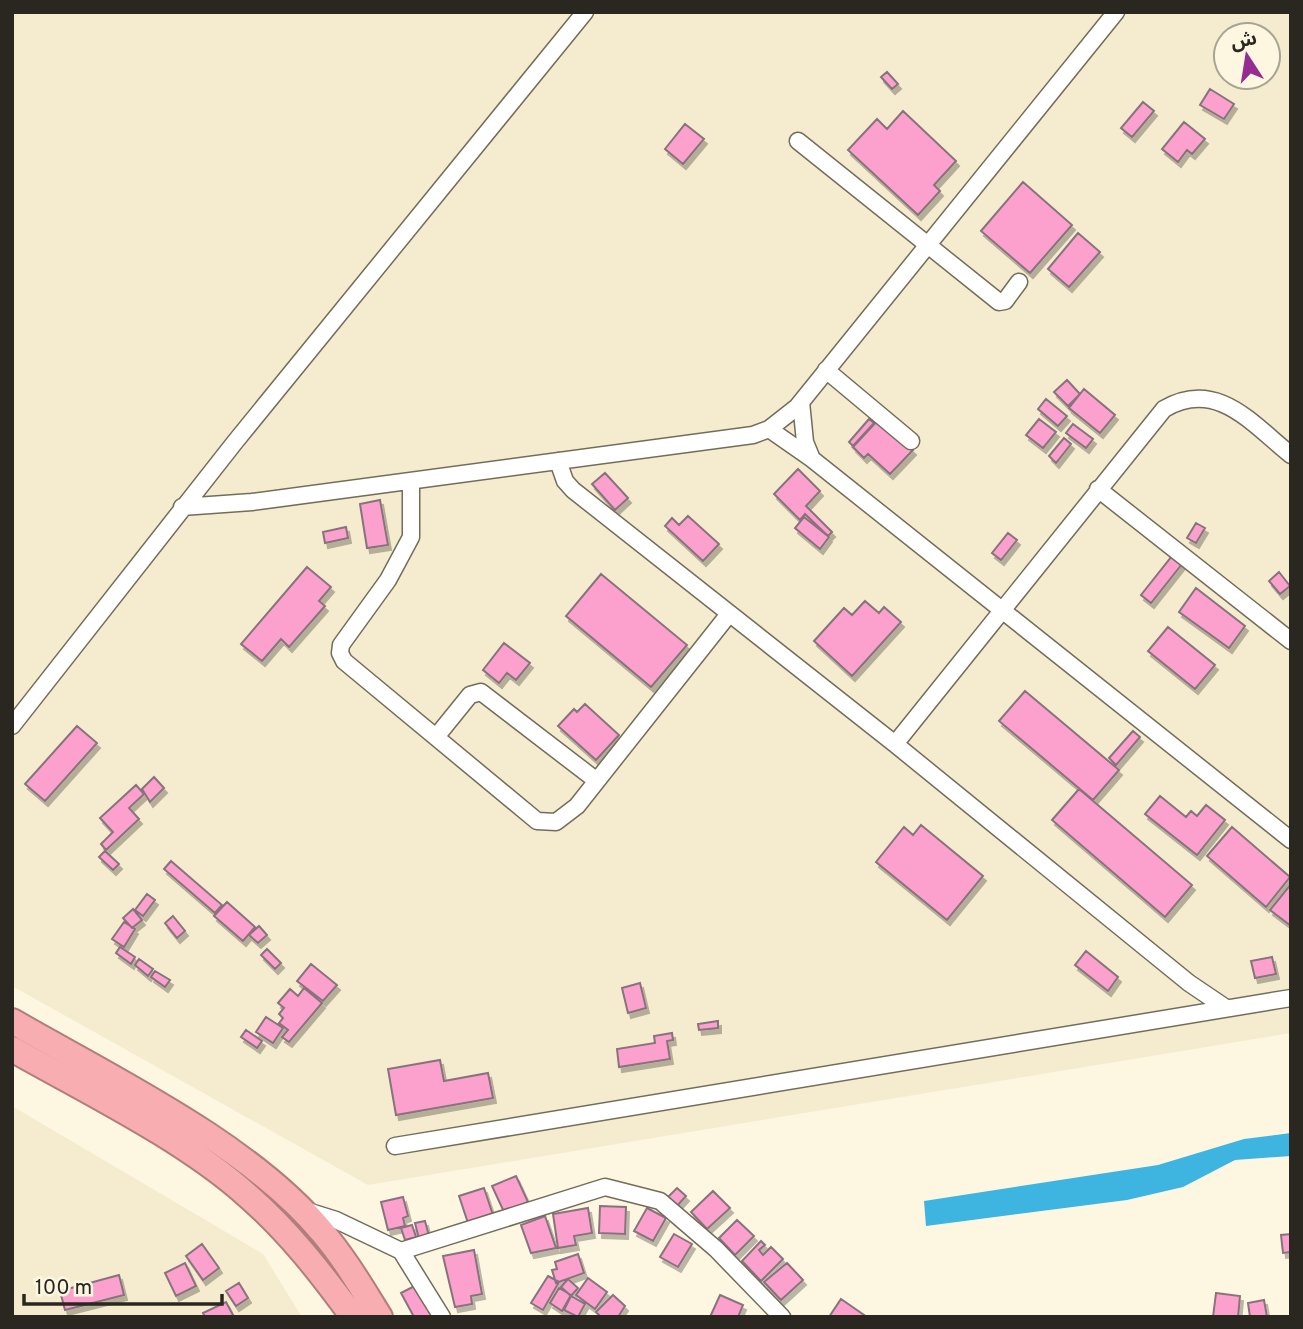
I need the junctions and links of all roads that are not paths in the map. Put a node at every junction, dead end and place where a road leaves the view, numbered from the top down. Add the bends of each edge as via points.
1 (585, 12) edge
2 (1116, 12) edge
3 (798, 141) dead end
4 (928, 244) junction
5 (1019, 282) dead end
6 (826, 370) junction
7 (800, 402) junction
8 (769, 429) junction
9 (911, 441) dead end
10 (1291, 455) edge
11 (812, 459) junction
12 (558, 461) junction
13 (411, 481) junction
14 (1098, 489) junction
15 (182, 507) junction
16 (1002, 611) junction
17 (729, 614) junction
18 (1291, 641) edge
19 (12, 726) edge
20 (436, 737) junction
21 (895, 744) junction
22 (597, 781) junction
23 (1291, 841) edge
24 (1189, 983) junction
25 (1291, 998) edge
26 (1226, 1008) junction
27 (1178, 1016) junction
28 (12, 1021) edge
29 (12, 1049) edge
30 (395, 1146) dead end
31 (298, 1208) junction
32 (401, 1251) junction
33 (352, 1317) edge
34 (380, 1317) edge
35 (442, 1317) edge
36 (782, 1317) edge

1 - 15 street
2 - 4 street
3 - 4 street
4 - 5 street via 999,302 1005,301
4 - 6 street
6 - 7 street
6 - 9 street
7 - 8 street
7 - 11 street
8 - 11 street
8 - 12 street via 753,435
10 - 14 street via 1226,404 1190,398 1164,409
11 - 16 street
12 - 13 street
12 - 17 street via 573,490
13 - 15 street
13 - 20 street via 411,537 340,653
14 - 16 street
14 - 18 street
15 - 19 street
16 - 21 street
16 - 23 street
17 - 21 street
17 - 22 street
20 - 22 street via 544,823 566,817
20 - 22 street via 470,695 481,692
21 - 24 street
24 - 26 street
24 - 27 street via 1189,1003
25 - 26 street
26 - 27 street
27 - 30 street
28 - 31 highway via 183,1119
29 - 33 highway via 140,1122 246,1194 296,1243
31 - 32 street via 336,1220
31 - 34 highway via 322,1232
32 - 35 street
32 - 36 street via 605,1187 660,1201 716,1249

